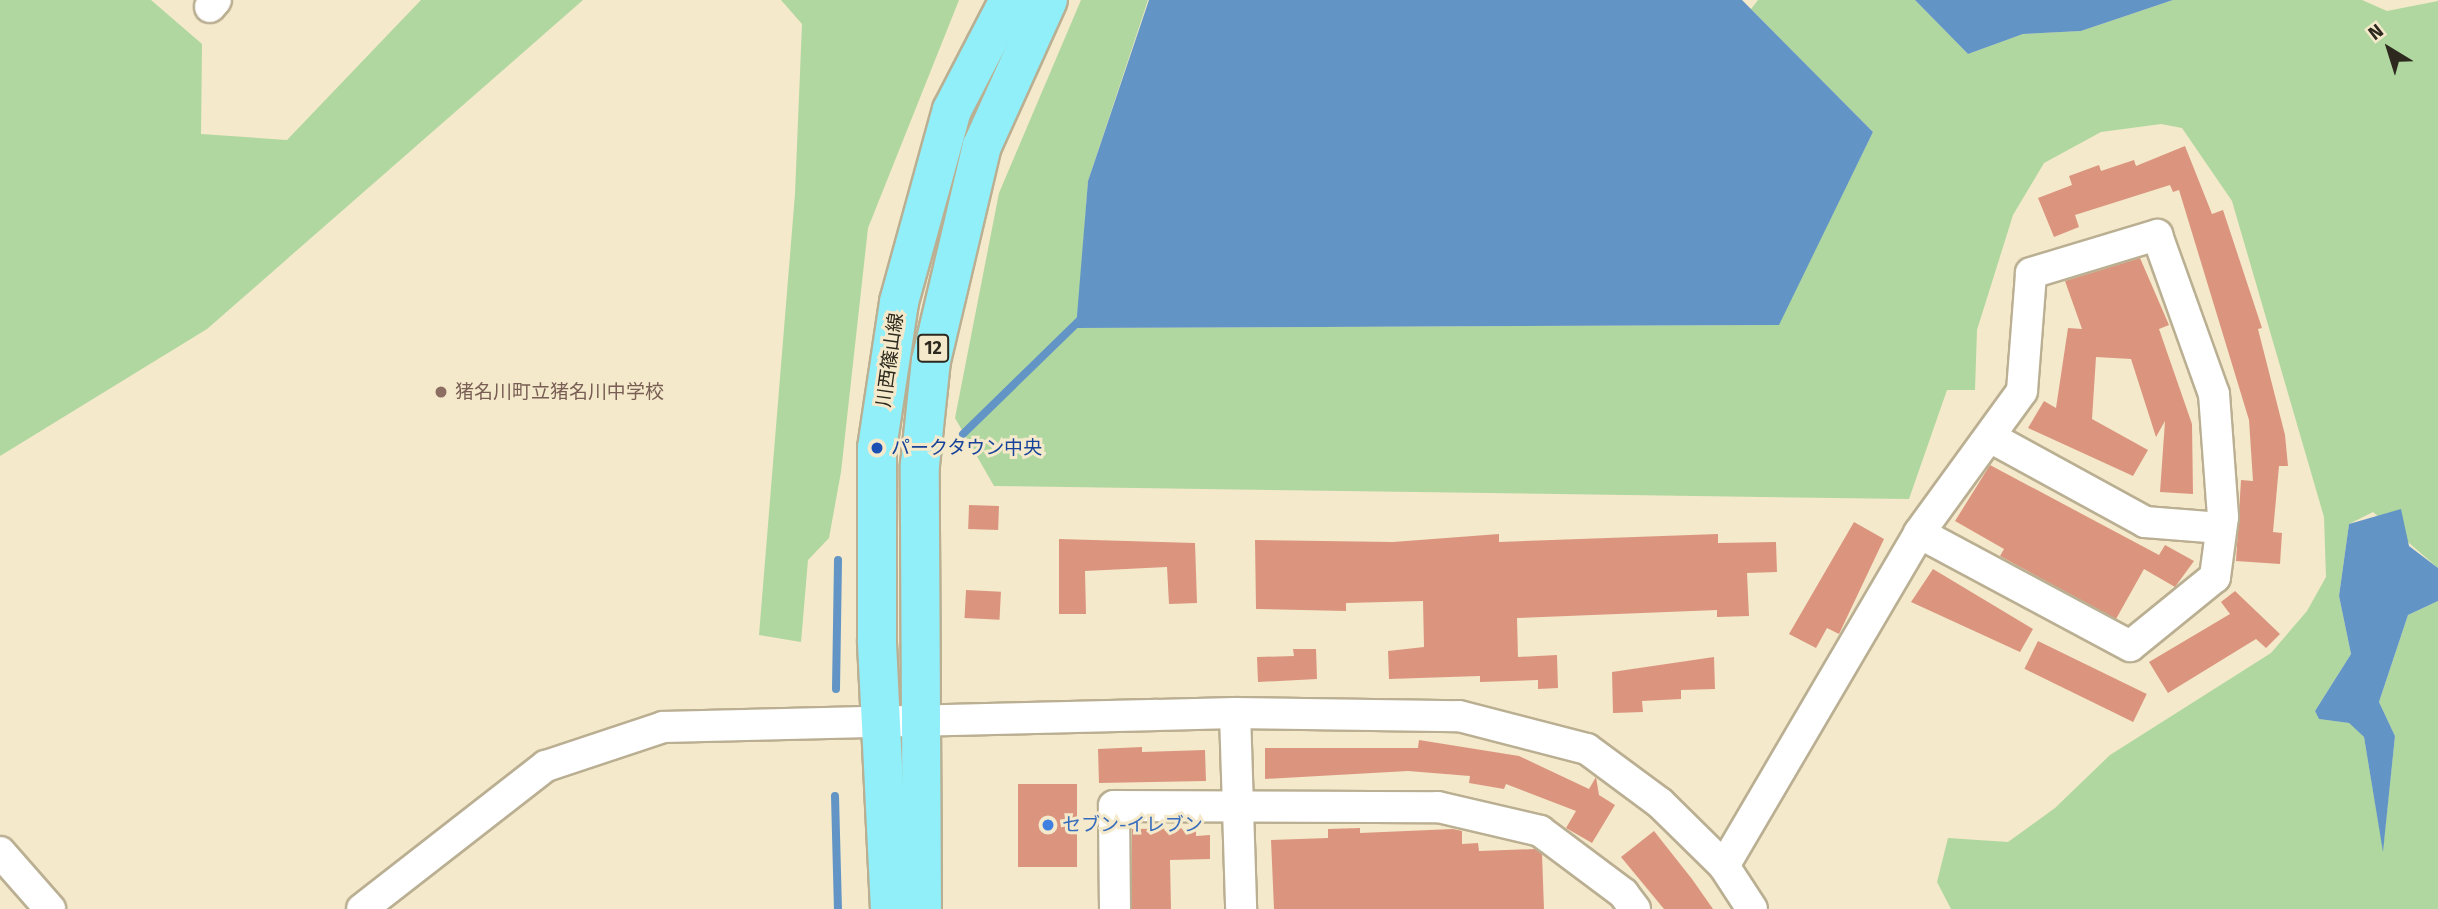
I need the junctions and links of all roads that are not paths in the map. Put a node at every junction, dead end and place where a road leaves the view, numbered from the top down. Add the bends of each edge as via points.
1 (1009, 0) edge
2 (1048, 0) edge
3 (1990, 437) junction
4 (2221, 528) junction
5 (1919, 533) junction
6 (1234, 713) junction
7 (921, 716) junction
8 (880, 720) junction
9 (1236, 806) junction
10 (0, 852) edge
11 (1724, 866) junction
12 (50, 909) edge
13 (362, 909) edge
14 (890, 909) edge
15 (922, 909) edge
16 (1115, 909) edge
17 (1241, 909) edge
18 (1635, 909) edge
19 (1752, 909) edge

1 - 8 main road, 川西篠山線 / 12 via 952,110 899,302 877,449
2 - 7 main road, 12 via 982,146 931,361 920,464
3 - 4 street via 2146,523
3 - 4 street via 2022,391 2031,273 2158,234 2214,394
3 - 5 street
4 - 5 street via 2215,577 2130,646
5 - 11 street
6 - 7 street
6 - 9 street
6 - 11 street via 1459,716 1587,749 1660,803
7 - 8 street
7 - 15 main road, 12
8 - 13 street via 663,727 546,766
8 - 14 main road, 川西篠山線 / 12
9 - 16 street via 1114,806
9 - 17 street
9 - 18 street via 1438,807 1541,831 1623,892
10 - 12 street
11 - 19 street

